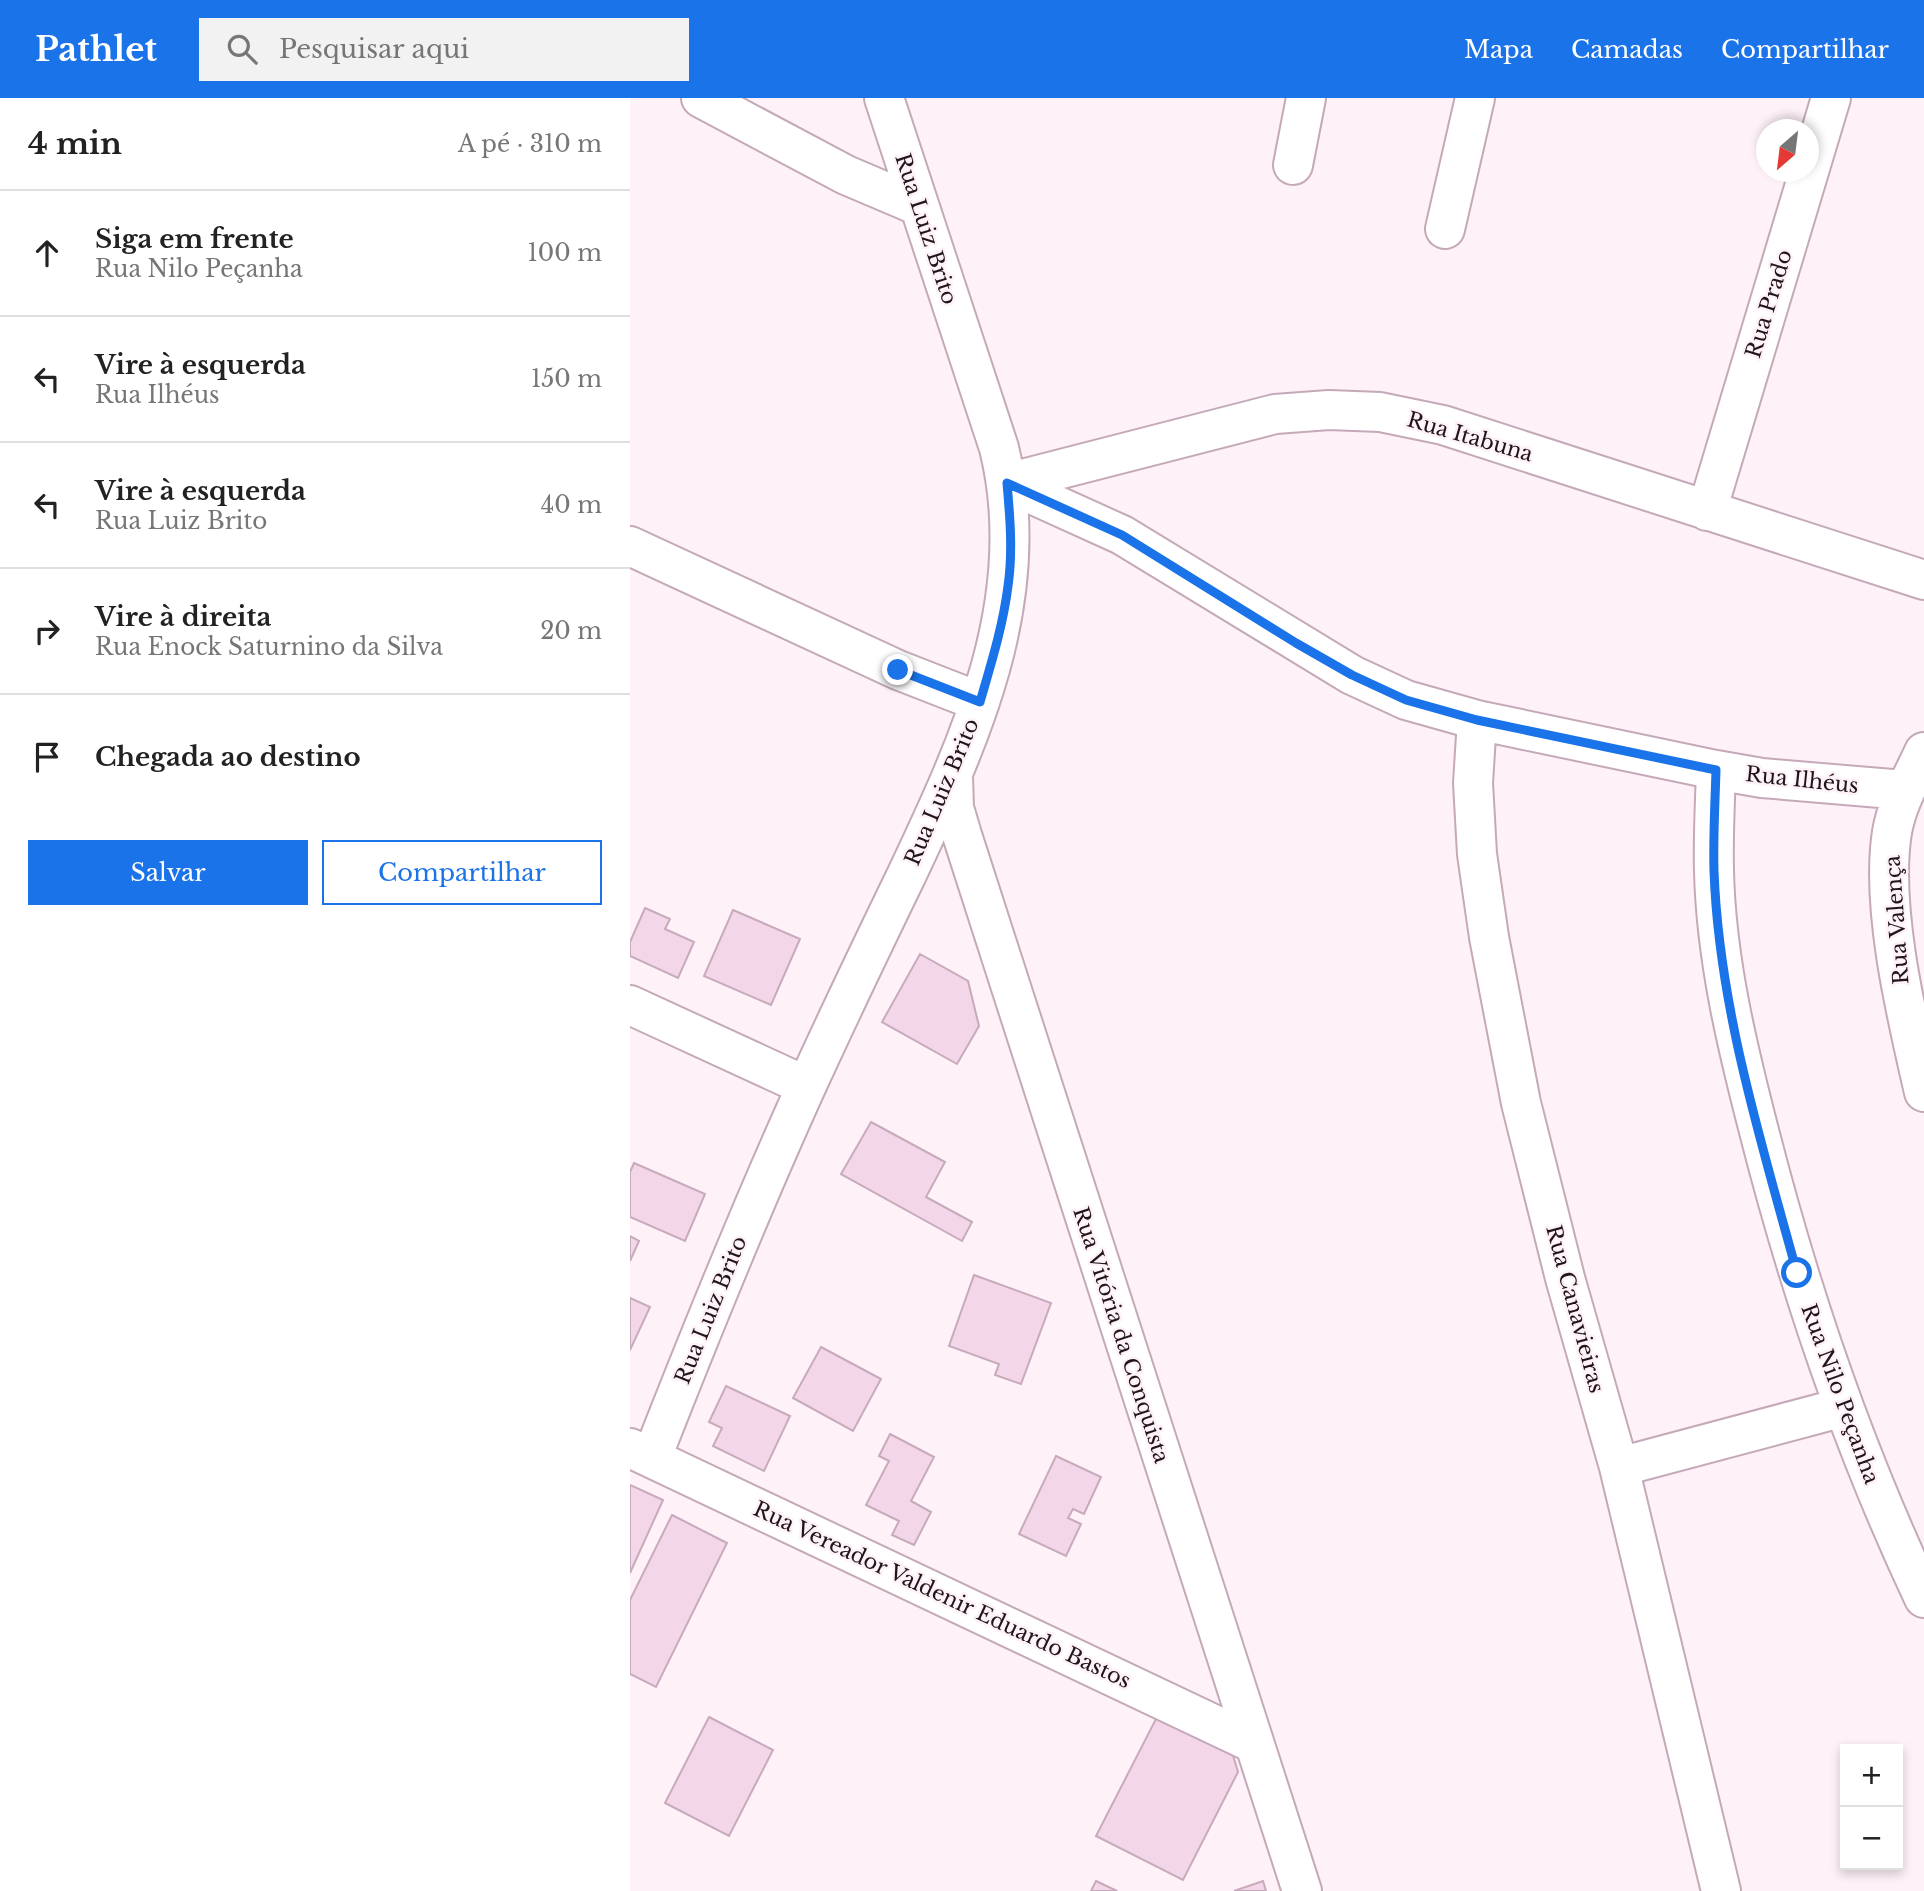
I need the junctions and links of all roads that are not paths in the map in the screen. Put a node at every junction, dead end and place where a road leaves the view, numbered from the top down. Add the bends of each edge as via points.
1 (701, 98) edge
2 (884, 98) edge
3 (1306, 98) edge
4 (1475, 98) edge
5 (1831, 98) edge
6 (1293, 165) dead end
7 (919, 206) junction
8 (1445, 229) dead end
9 (1007, 483) junction
10 (1707, 510) junction
11 (630, 546) edge
12 (1924, 580) edge
13 (980, 702) junction
14 (1477, 720) junction
15 (1924, 752) edge
16 (1716, 770) junction
17 (953, 776) junction
18 (1905, 790) junction
19 (630, 1005) edge
20 (806, 1086) junction
21 (1924, 1092) edge
22 (1844, 1406) junction
23 (641, 1452) edge
24 (1619, 1466) junction
25 (1924, 1598) edge
26 (1253, 1743) junction
27 (1302, 1891) edge
28 (1721, 1891) edge

1 - 7 street via 846,174
2 - 7 street, Rua Luiz Brito
3 - 6 street
4 - 8 street
5 - 10 street, Rua Prado
7 - 9 street, Rua Luiz Brito
9 - 10 street, Rua Itabuna via 1275,414 1329,410 1380,412 1443,425
9 - 13 street, Rua Luiz Brito via 1008,586
9 - 14 street, Rua Ilhéus via 1122,535 1352,675 1406,700
10 - 12 street, Rua Itabuna
11 - 13 street via 886,664
13 - 17 street, Rua Luiz Brito
14 - 16 street, Rua Ilhéus
14 - 24 street, Rua Canavieiras via 1476,842 1489,937 1521,1103
15 - 18 street, Rua Valença
16 - 18 street, Rua Ilhéus
16 - 22 street, Rua Nilo Peçanha via 1714,872 1737,1044 1797,1273
17 - 20 street, Rua Luiz Brito
17 - 26 street, Rua Vitória da Conquista via 954,808 962,835
18 - 21 street, Rua Valença via 1892,831 1890,872 1906,1014
19 - 20 street
20 - 23 street, Rua Luiz Brito
22 - 24 street
22 - 25 street, Rua Nilo Peçanha via 1881,1507
23 - 26 street, Rua Vereador Valdenir Eduardo Bastos
24 - 28 street, Rua Canavieiras
26 - 27 street, Rua Vitória da Conquista

